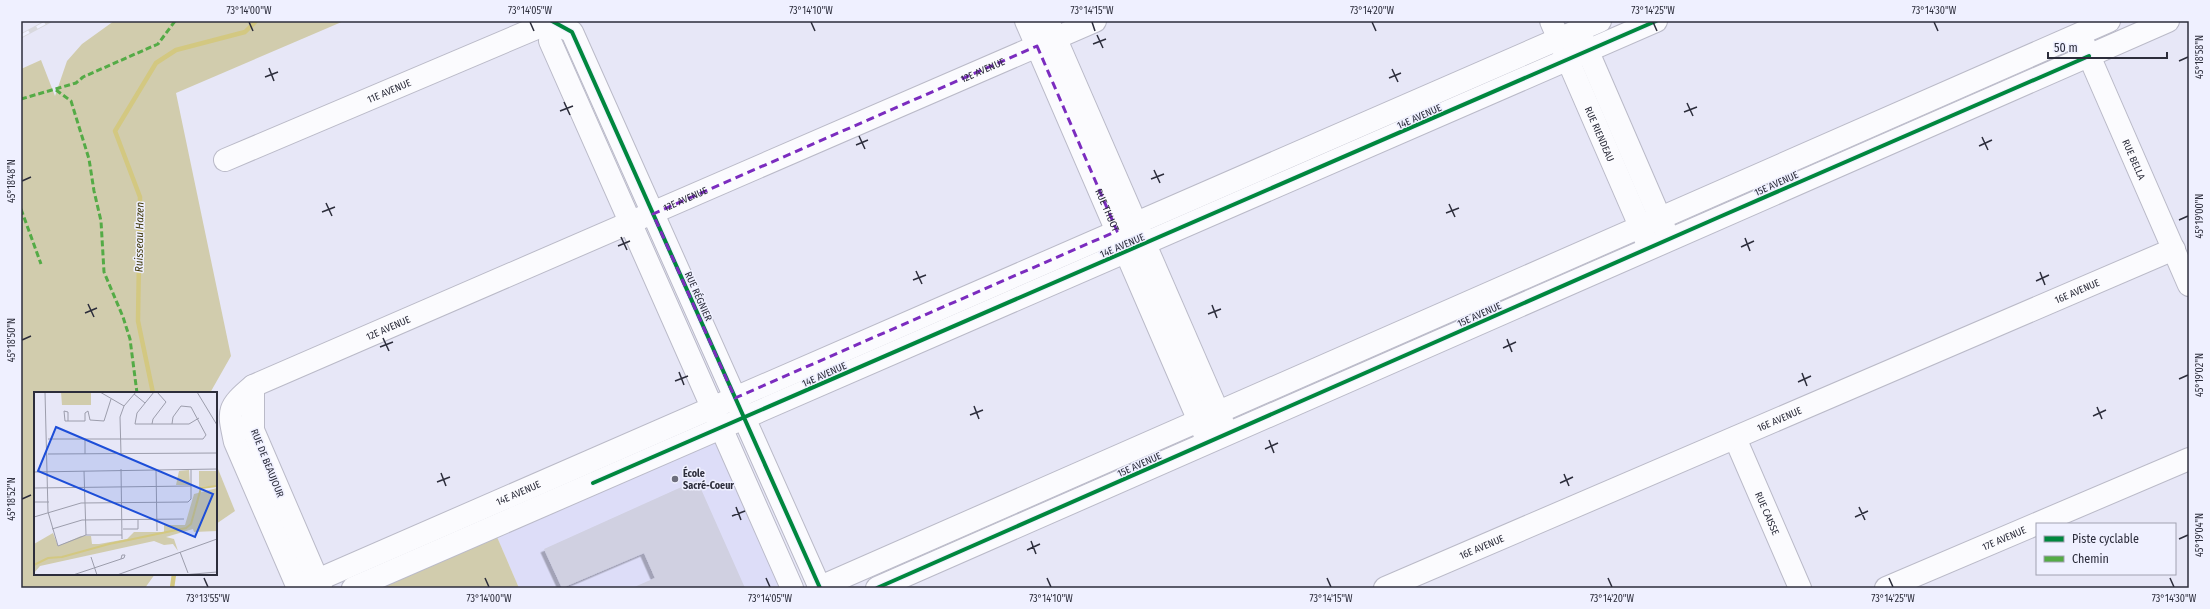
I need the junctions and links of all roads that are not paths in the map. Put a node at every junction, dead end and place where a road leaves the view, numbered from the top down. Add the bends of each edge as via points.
1 (553, 21) edge
2 (1026, 21) edge
3 (1095, 21) edge
4 (1600, 21) edge
5 (1656, 21) edge
6 (2109, 21) edge
7 (2168, 21) edge
8 (2075, 25) edge
9 (1576, 26) edge
10 (1554, 30) edge
11 (1047, 35) edge
12 (1588, 51) junction
13 (2089, 56) junction
14 (1567, 60) junction
15 (1352, 129) junction
16 (1865, 129) junction
17 (1361, 149) junction
18 (1873, 149) junction
19 (225, 160) dead end
20 (653, 214) junction
21 (631, 224) junction
22 (1127, 227) junction
23 (1655, 233) junction
24 (1135, 248) junction
25 (2174, 249) junction
26 (2189, 285) edge
27 (1427, 320) junction
28 (1436, 342) junction
29 (253, 386) joint
30 (735, 398) junction
31 (712, 408) junction
32 (1209, 417) junction
33 (744, 418) junction
34 (721, 428) junction
35 (1228, 434) junction
36 (1735, 438) junction
37 (1208, 443) junction
38 (2189, 459) edge
39 (1004, 506) junction
40 (2039, 523) edge
41 (2036, 524) edge
42 (1012, 528) junction
43 (309, 586) edge
44 (353, 588) edge
45 (792, 588) edge
46 (819, 588) edge
47 (877, 588) edge
48 (1385, 588) edge
49 (1800, 588) edge
50 (1886, 588) edge

1 - 19 street, 11E AVENUE
1 - 20 street, RUE RÉGNIER via 572,32
1 - 21 street via 550,41
2 - 11 street, RUE THUOT
3 - 11 street, 12E AVENUE
4 - 9 street, 14E AVENUE
5 - 12 street, 14E AVENUE
6 - 8 street, 15E AVENUE
7 - 13 street, 15E AVENUE
8 - 13 street, RUE BELLA
8 - 16 street, 15E AVENUE
9 - 10 street, 14E AVENUE
9 - 12 street
10 - 14 street, RUE RIENDEAU
10 - 15 street, 14E AVENUE
11 - 20 street, 12E AVENUE
11 - 22 street, RUE THUOT
12 - 14 street, 14E AVENUE
12 - 23 street
13 - 18 street, 15E AVENUE
13 - 25 street, RUE BELLA
14 - 17 street, 14E AVENUE
14 - 23 street, RUE RIENDEAU
15 - 17 street
15 - 22 street, 14E AVENUE
16 - 18 street
16 - 23 street, 15E AVENUE
17 - 24 street, 14E AVENUE
18 - 23 street, 15E AVENUE
20 - 21 street, 12E AVENUE
20 - 30 street, RUE RÉGNIER
21 - 29 street, 12E AVENUE
21 - 31 street
22 - 24 street, RUE THUOT
22 - 30 street, 14E AVENUE
23 - 27 street, 15E AVENUE
23 - 28 street, 15E AVENUE
24 - 32 street, RUE THUOT
24 - 33 street, 14E AVENUE
25 - 26 street, RUE BELLA
25 - 36 street, 16E AVENUE
27 - 28 street
27 - 32 street, 15E AVENUE
28 - 35 street, 15E AVENUE
29 - 43 street, RUE DE BEAUJOUR via 253,430
30 - 31 street, 14E AVENUE
30 - 33 street, RUE RÉGNIER
31 - 34 street
31 - 43 street, 14E AVENUE
32 - 35 street, RUE THUOT
32 - 37 street, RUE THUOT
32 - 39 street, 15E AVENUE
33 - 34 street, 14E AVENUE
33 - 46 street, RUE RÉGNIER
34 - 44 street, 14E AVENUE
34 - 45 street
35 - 37 street, 15E AVENUE
36 - 48 street, 16E AVENUE
36 - 49 street, RUE CAISSE
37 - 42 street, 15E AVENUE
38 - 40 street, 17E AVENUE
39 - 42 street
39 - 46 street, 15E AVENUE
41 - 50 street, 17E AVENUE
42 - 47 street, 15E AVENUE

